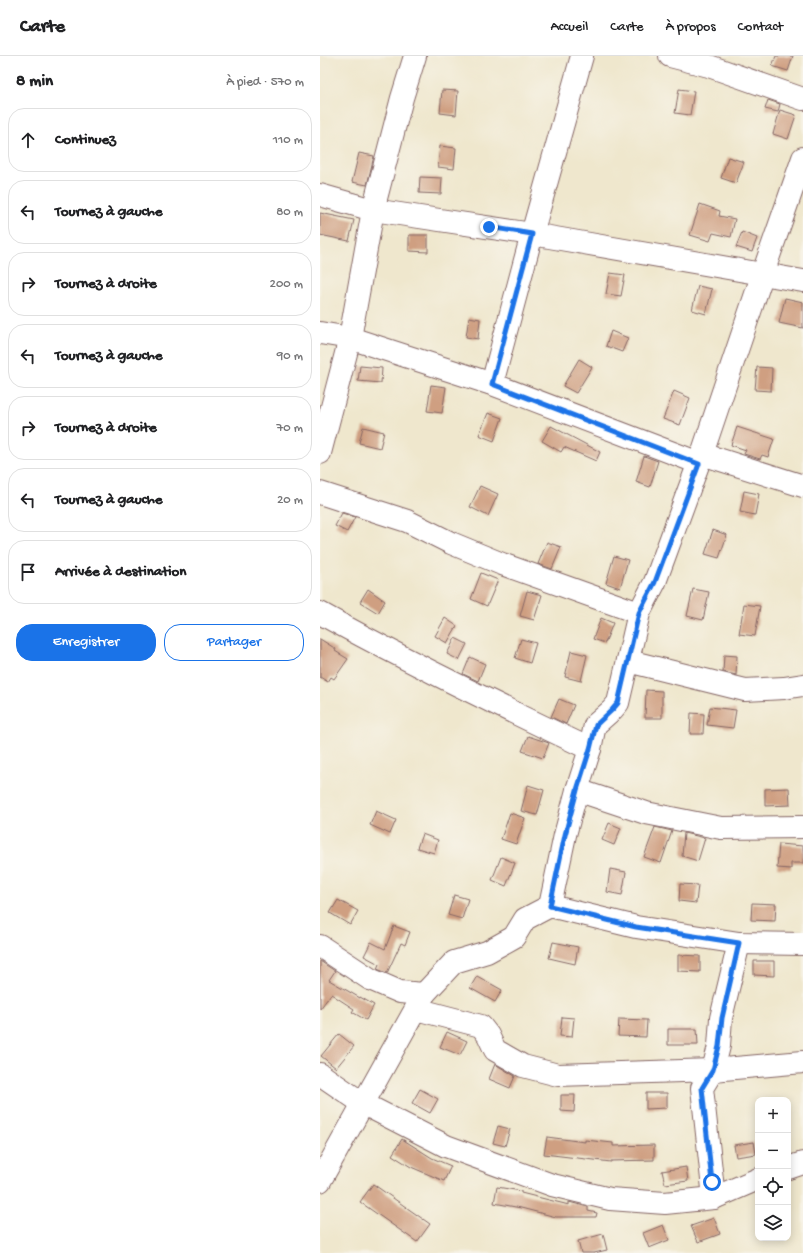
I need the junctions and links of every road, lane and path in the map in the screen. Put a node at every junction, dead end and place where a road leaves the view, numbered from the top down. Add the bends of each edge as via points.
1 (415, 56) edge
2 (582, 56) edge
3 (670, 56) edge
4 (803, 99) edge
5 (803, 158) edge
6 (320, 195) edge
7 (374, 210) junction
8 (532, 234) junction
9 (763, 273) junction
10 (803, 281) edge
11 (320, 333) edge
12 (350, 338) junction
13 (492, 384) junction
14 (320, 453) edge
15 (700, 459) junction
16 (803, 486) edge
17 (320, 493) edge
18 (320, 613) edge
19 (639, 613) junction
20 (628, 661) junction
21 (803, 685) edge
22 (590, 749) junction
23 (577, 790) junction
24 (803, 827) edge
25 (550, 906) junction
26 (739, 943) junction
27 (803, 944) edge
28 (320, 946) edge
29 (420, 1002) junction
30 (803, 1062) edge
31 (713, 1070) junction
32 (320, 1074) edge
33 (362, 1103) junction
34 (803, 1163) edge
35 (791, 1167) edge
36 (320, 1181) edge
37 (755, 1181) edge
38 (714, 1198) junction

1 - 7 street
2 - 8 street
3 - 4 street via 708,66
5 - 9 street
6 - 7 street
7 - 8 street
7 - 12 street
8 - 9 street
8 - 13 street
9 - 10 street
9 - 15 street
11 - 12 street
12 - 13 street
12 - 14 street
13 - 15 street
15 - 16 street
15 - 19 street via 655,582
17 - 19 street via 407,521 502,564
18 - 22 street via 483,698
19 - 20 street
20 - 21 street via 744,690
20 - 22 street via 618,703 596,725
22 - 23 street
23 - 24 street via 646,813 721,828
23 - 25 street
25 - 26 street via 636,927
25 - 29 street via 525,919 514,937 486,952 454,962
26 - 27 street
26 - 31 street
28 - 29 street via 370,979
29 - 31 street via 481,1026 495,1050 523,1066 558,1075
29 - 33 street
30 - 31 street
31 - 38 street via 702,1088
32 - 33 street
33 - 36 street
33 - 38 street via 446,1146 552,1185 610,1199 665,1204
34 - 35 street
37 - 38 street

